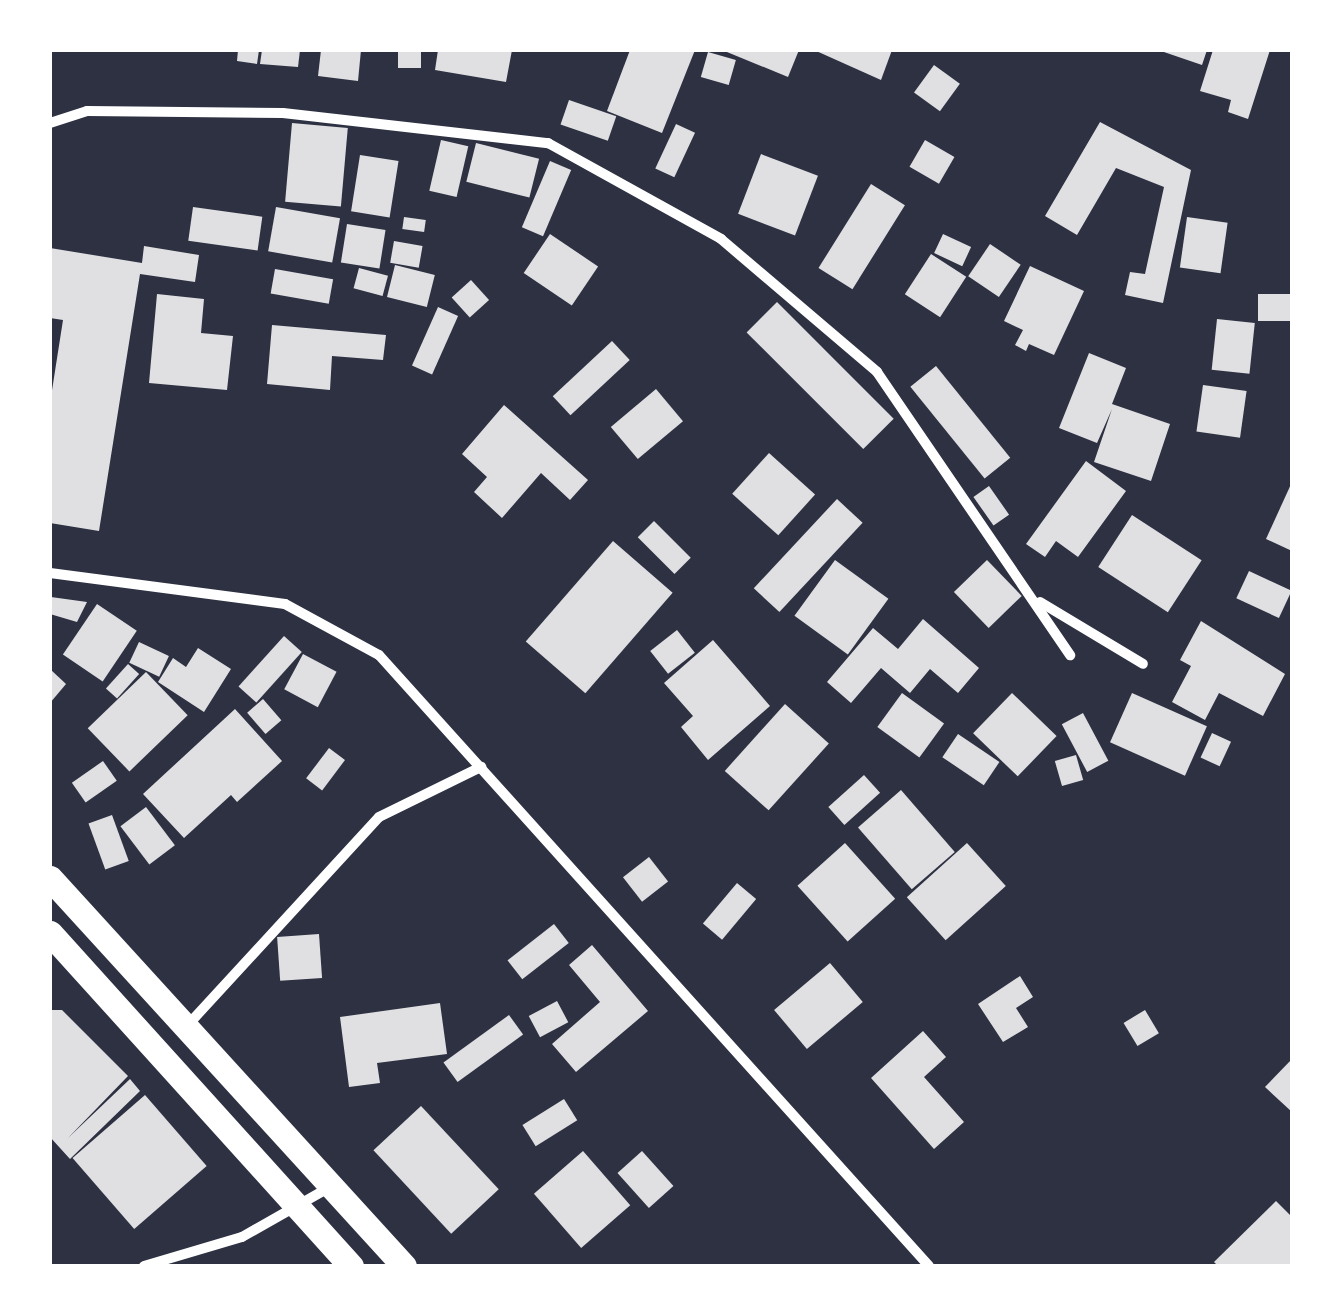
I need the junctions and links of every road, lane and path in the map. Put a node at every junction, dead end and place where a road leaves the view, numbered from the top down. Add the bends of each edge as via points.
1 (50, 123) edge
2 (50, 574) edge
3 (1034, 599) junction
4 (1070, 655) dead end
5 (1143, 664) dead end
6 (481, 767) junction
7 (50, 878) edge
8 (50, 934) edge
9 (186, 1028) junction
10 (330, 1187) junction
11 (300, 1209) junction
12 (144, 1266) edge
13 (352, 1266) edge
14 (404, 1266) edge
15 (929, 1266) edge

1 - 3 street via 86,111 283,114 548,143 721,239 877,372
2 - 6 street via 236,595 326,621 404,678
3 - 4 street
3 - 5 street
6 - 9 street via 379,817
6 - 15 street
7 - 9 highway
8 - 11 highway
9 - 10 highway
10 - 11 street
10 - 14 highway
11 - 12 street via 242,1237
11 - 13 highway

